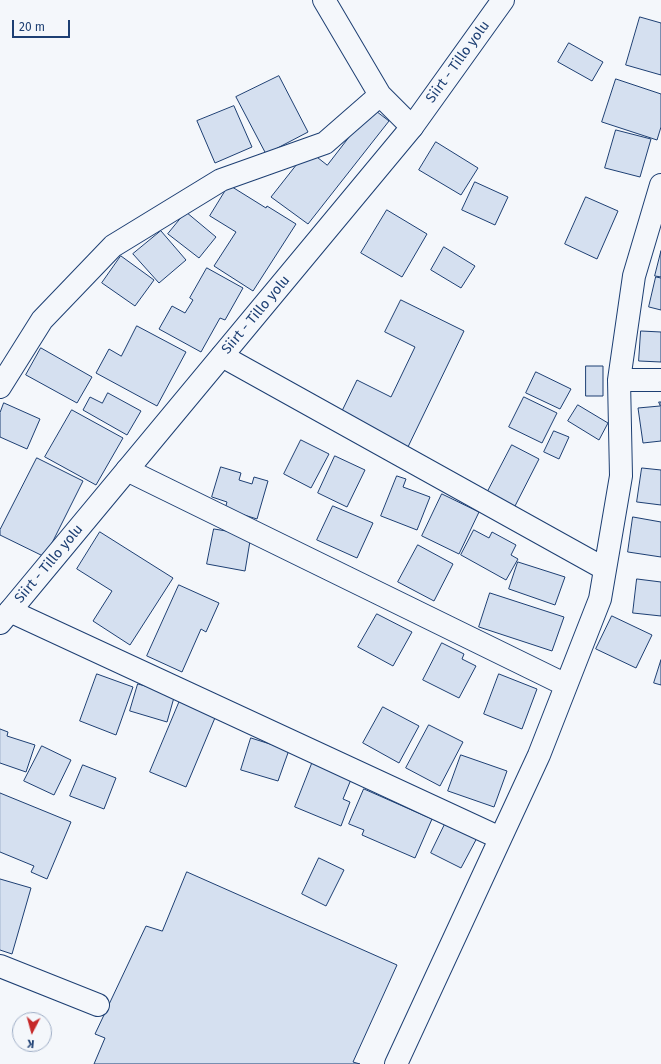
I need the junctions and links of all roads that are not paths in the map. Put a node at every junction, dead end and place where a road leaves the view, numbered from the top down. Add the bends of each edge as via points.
1 (324, 0) edge
2 (503, 0) edge
3 (380, 95) junction
4 (412, 127) junction
5 (661, 185) edge
6 (222, 356) junction
7 (619, 380) junction
8 (661, 380) edge
9 (0, 386) edge
10 (127, 470) junction
11 (605, 569) junction
12 (5, 617) edge
13 (566, 685) junction
14 (500, 838) junction
15 (0, 966) edge
16 (98, 1005) dead end
17 (396, 1064) edge

1 - 3 street
2 - 4 street, Siirt - Tillo yolu
3 - 4 street
3 - 9 street via 325,143 221,180 113,246 42,320
4 - 6 street, Siirt - Tillo yolu
5 - 7 street via 634,276
6 - 10 street, Siirt - Tillo yolu
6 - 11 street
7 - 8 street
7 - 11 street via 621,476
10 - 12 street, Siirt - Tillo yolu
10 - 13 street
11 - 13 street via 600,599
12 - 14 street
13 - 14 street via 539,755
14 - 17 street
15 - 16 street

